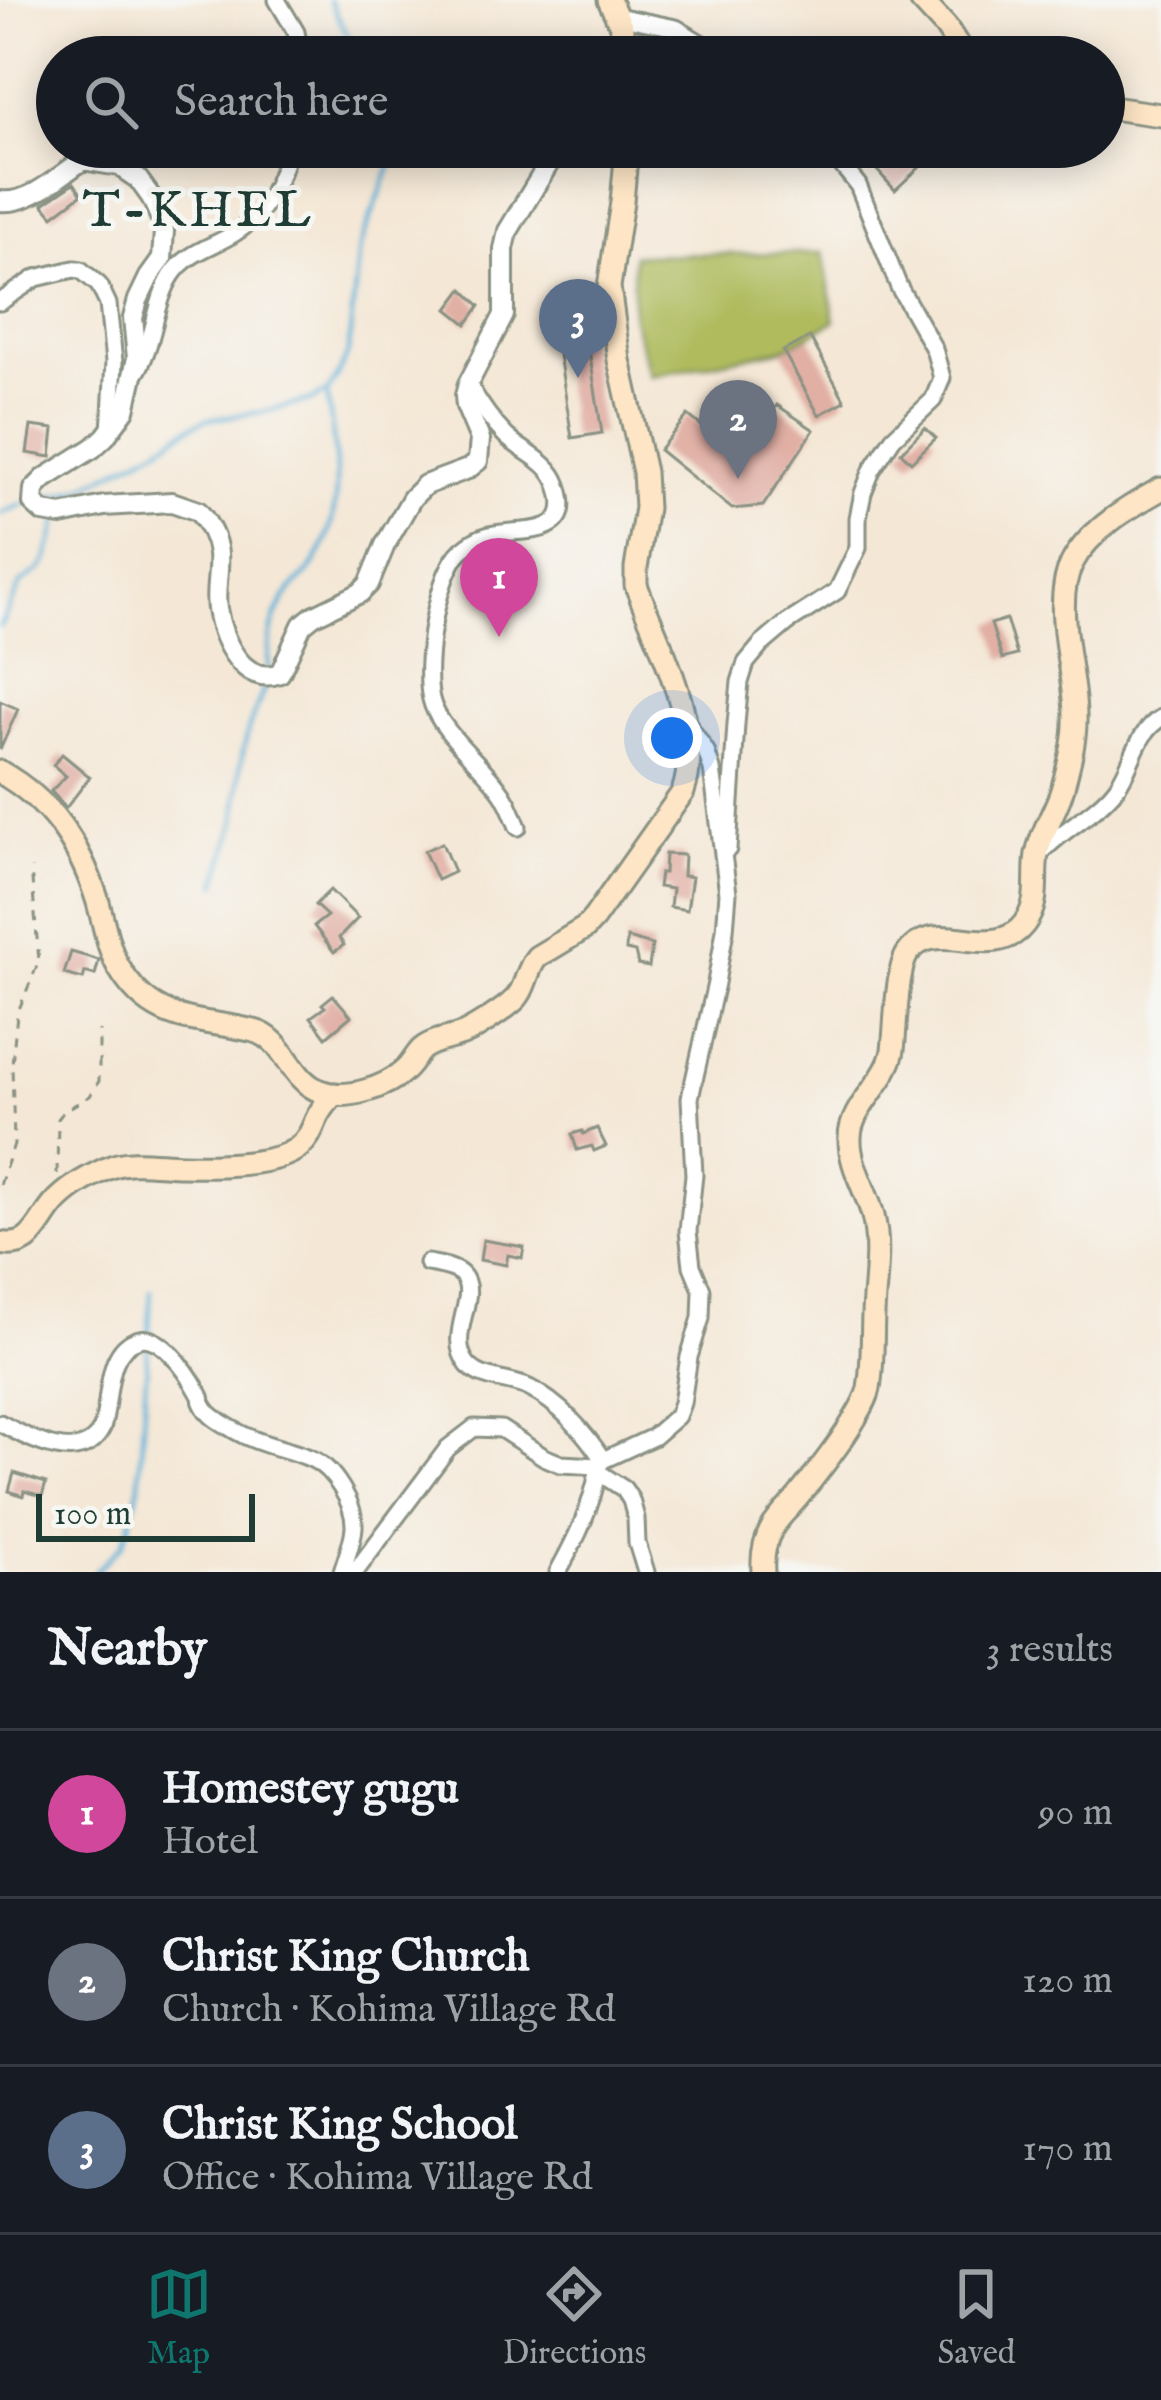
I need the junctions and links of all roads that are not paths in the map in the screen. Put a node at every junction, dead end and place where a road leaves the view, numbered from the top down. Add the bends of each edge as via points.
1 (277, 0) edge
2 (921, 0) edge
3 (613, 8) edge
4 (297, 36) edge
5 (689, 36) edge
6 (951, 36) edge
7 (1125, 110) edge
8 (1161, 115) edge
9 (70, 168) edge
10 (122, 168) edge
11 (282, 168) edge
12 (546, 168) edge
13 (624, 168) edge
14 (844, 168) edge
15 (0, 201) edge
16 (0, 302) edge
17 (134, 375) junction
18 (467, 384) junction
19 (110, 431) junction
20 (1161, 488) edge
21 (685, 718) junction
22 (1161, 718) edge
23 (0, 772) edge
24 (518, 826) dead end
25 (1036, 858) junction
26 (727, 876) junction
27 (334, 1094) junction
28 (0, 1243) edge
29 (428, 1262) dead end
30 (0, 1423) edge
31 (600, 1466) junction
32 (342, 1572) edge
33 (355, 1572) edge
34 (558, 1572) edge
35 (646, 1572) edge
36 (763, 1572) edge

1 - 4 street
2 - 6 main road
3 - 5 street
7 - 8 main road
9 - 15 street via 24,198
10 - 17 street via 151,196 164,231 162,259 133,318
11 - 17 street via 253,219 172,274
12 - 18 street via 508,231 504,315
13 - 21 main road via 609,287 644,472 636,585
14 - 26 street via 942,378 933,400 872,470 858,548 837,592 787,622 746,664
16 - 19 street via 63,271 82,270 99,285 114,362
17 - 19 street
18 - 19 street via 478,461 412,498 369,584 302,625 280,673 268,678 242,666 217,613 218,551 199,511 172,502 55,514 33,503 34,489
18 - 24 street via 507,437 550,469 561,497 550,525 485,536 462,550 443,585 429,656 433,706 508,800
20 - 25 main road via 1098,531 1065,583 1076,718 1061,794
21 - 26 street via 712,769
21 - 27 main road via 683,791 585,928 537,957 518,997 470,1031 422,1049 406,1070 370,1090
22 - 25 street via 1144,733 1119,785
23 - 27 main road via 30,790 70,836 120,970 148,1002 184,1020 261,1032 317,1091
25 - 36 main road via 1034,906 1011,935 979,943 926,938 906,955 891,1065 849,1136 874,1218 868,1394 772,1528
26 - 31 street via 725,930 691,1098 688,1231 701,1318 677,1416
27 - 28 main road via 289,1154 119,1164 58,1200 21,1244
29 - 31 street via 467,1283 458,1341 470,1368 553,1403
30 - 32 street via 51,1446 89,1444 102,1428 123,1349 156,1340 211,1415 328,1472 354,1526
31 - 33 street via 561,1464 501,1429 474,1428 448,1448
31 - 34 street
31 - 35 street via 632,1500

